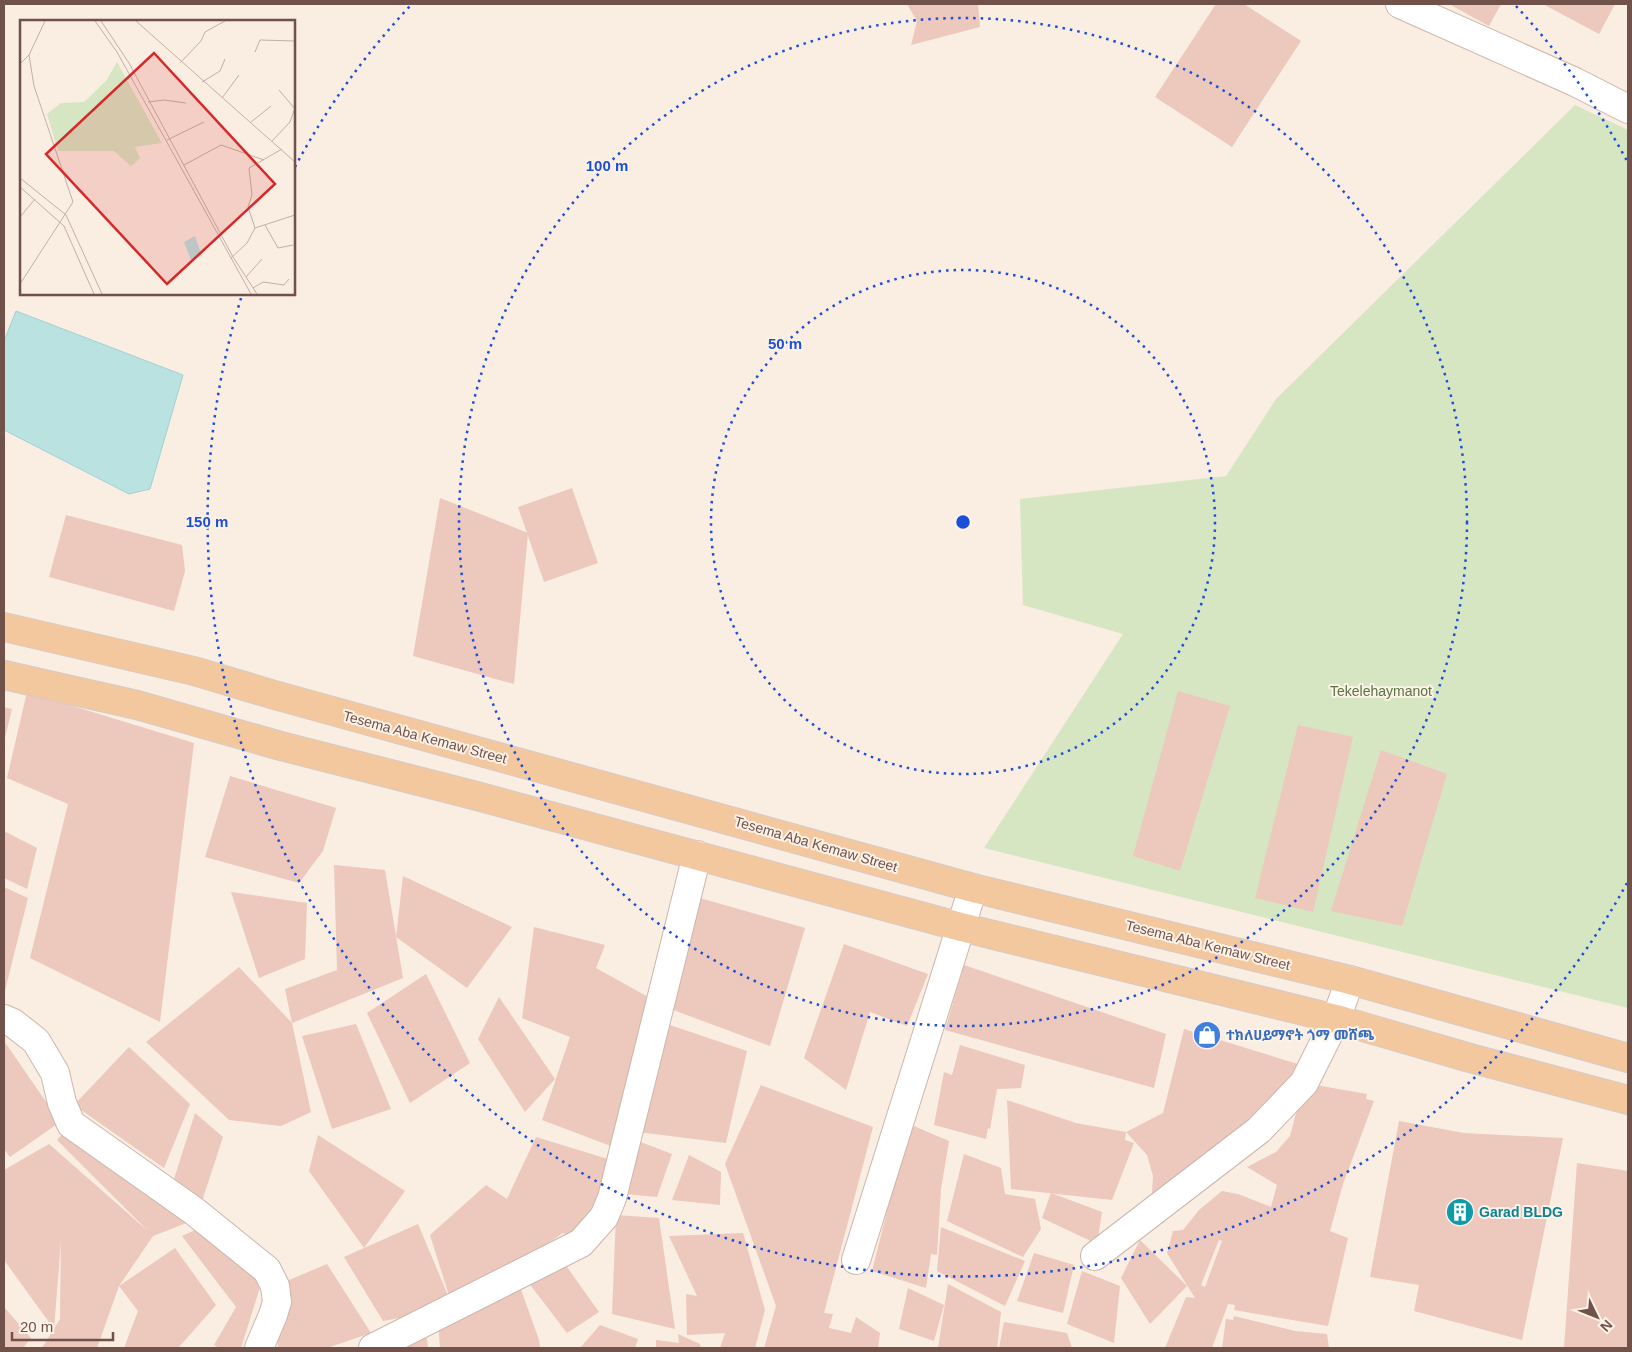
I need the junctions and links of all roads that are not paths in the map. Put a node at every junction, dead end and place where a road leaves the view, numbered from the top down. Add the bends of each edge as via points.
1 (1400, 4) edge
2 (1628, 109) edge
3 (4, 627) edge
4 (4, 675) edge
5 (697, 855) junction
6 (972, 888) junction
7 (961, 927) junction
8 (1350, 980) junction
9 (4, 1019) edge
10 (1336, 1019) junction
11 (1628, 1058) edge
12 (1628, 1100) edge
13 (1095, 1256) dead end
14 (856, 1260) dead end
15 (259, 1348) edge
16 (373, 1348) edge

1 - 2 street
3 - 6 main road, Tesema Aba Kemaw Street via 194,671
4 - 5 main road via 137,705
5 - 7 main road
5 - 16 street via 619,1172 604,1217 581,1243
6 - 7 street
6 - 8 main road, Tesema Aba Kemaw Street
7 - 10 main road
7 - 14 street
8 - 10 street
8 - 11 main road, Tesema Aba Kemaw Street
9 - 15 street via 36,1041 55,1072 71,1124 194,1211 267,1270 275,1286 277,1302
10 - 12 main road
10 - 13 street via 1304,1082 1259,1130

